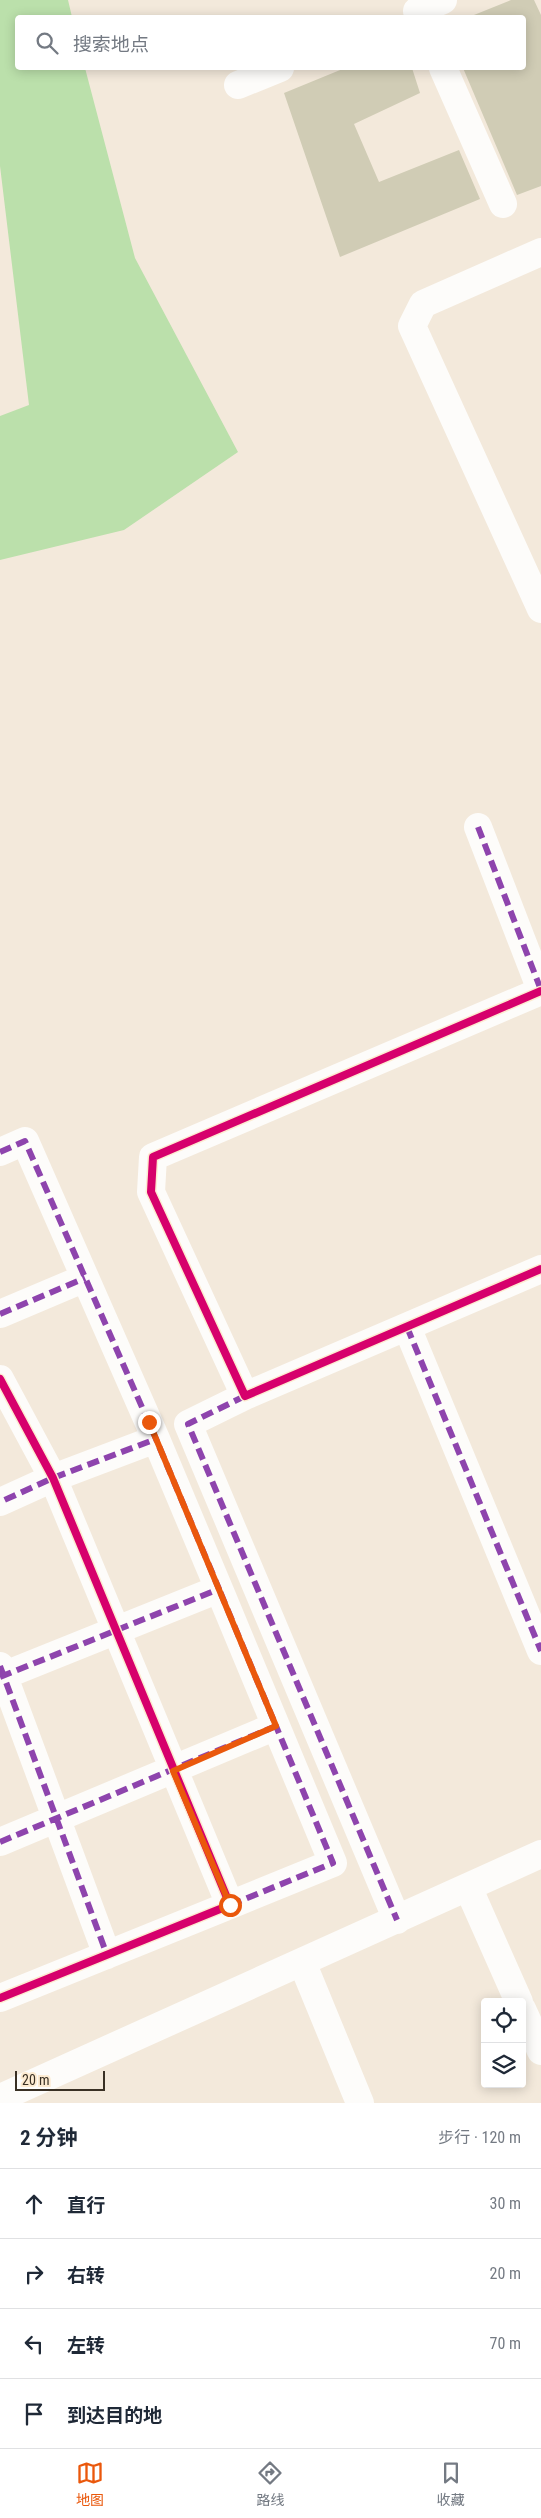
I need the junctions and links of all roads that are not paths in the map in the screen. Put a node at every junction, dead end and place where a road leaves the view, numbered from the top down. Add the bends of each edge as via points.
1 (443, 0) edge
2 (413, 15) edge
3 (275, 70) edge
4 (444, 70) edge
5 (238, 85) dead end
6 (503, 204) dead end
7 (541, 252) edge
8 (541, 609) edge
9 (478, 827) dead end
10 (541, 991) edge
11 (0, 1152) edge
12 (541, 1269) edge
13 (85, 1278) junction
14 (0, 1314) edge
15 (407, 1327) junction
16 (0, 1379) edge
17 (245, 1396) junction
18 (156, 1439) junction
19 (53, 1478) junction
20 (0, 1502) edge
21 (219, 1589) junction
22 (116, 1630) junction
23 (541, 1651) edge
24 (1, 1673) edge
25 (276, 1726) junction
26 (173, 1771) junction
27 (57, 1819) junction
28 (0, 1842) edge
29 (541, 1854) edge
30 (468, 1887) junction
31 (230, 1905) junction
32 (397, 1920) junction
33 (107, 1955) junction
34 (302, 1962) junction
35 (0, 1998) edge
36 (517, 1998) edge
37 (526, 2018) edge
38 (541, 2051) edge
39 (0, 2098) edge
40 (360, 2103) edge

1 - 2 street
3 - 5 street
4 - 6 street
7 - 8 street via 423,304 412,326
9 - 10 street
10 - 17 street via 152,1157 151,1192
11 - 13 street via 25,1141
12 - 15 street
13 - 14 street
13 - 18 street
15 - 17 street
15 - 23 street
16 - 19 street
17 - 32 street via 188,1424
18 - 19 street
18 - 21 street
19 - 20 street
19 - 22 street
21 - 22 street
21 - 25 street
22 - 24 street
22 - 26 street
24 - 27 street
25 - 26 street
25 - 31 street via 333,1863
26 - 27 street
26 - 31 street
27 - 28 street
27 - 33 street
29 - 30 street
30 - 32 street
30 - 36 street
31 - 33 street
32 - 34 street
33 - 35 street
34 - 39 street
34 - 40 street
37 - 38 street

